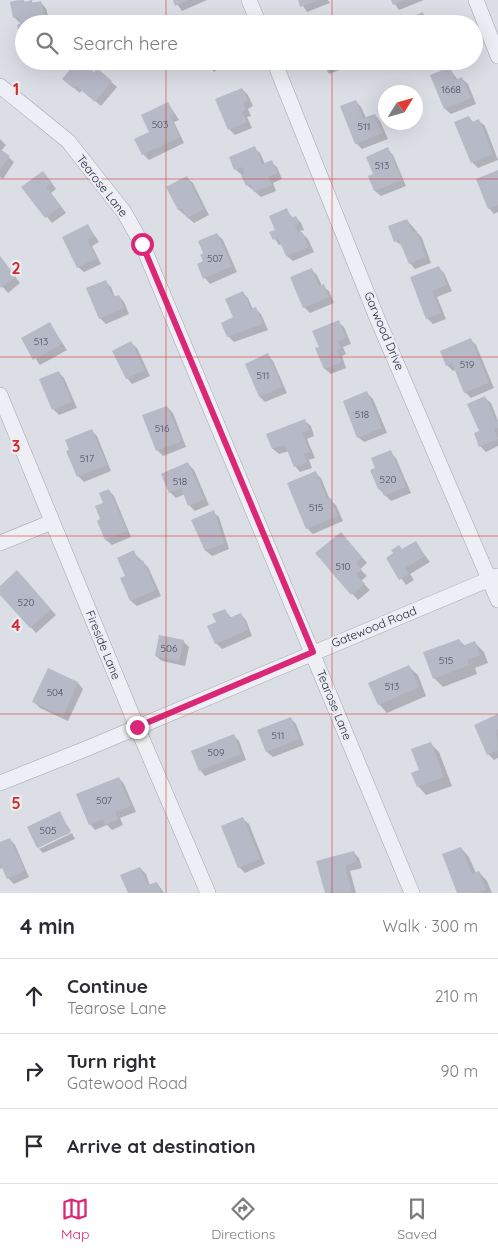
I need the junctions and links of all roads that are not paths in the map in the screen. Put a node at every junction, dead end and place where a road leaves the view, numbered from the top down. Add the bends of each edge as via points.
1 (249, 0) edge
2 (476, 0) edge
3 (255, 15) edge
4 (482, 15) edge
5 (483, 18) edge
6 (498, 56) edge
7 (278, 70) edge
8 (0, 86) edge
9 (0, 395) edge
10 (52, 522) junction
11 (0, 543) edge
12 (494, 578) edge
13 (498, 600) edge
14 (313, 652) junction
15 (137, 727) junction
16 (0, 783) edge
17 (208, 893) edge
18 (412, 893) edge

1 - 3 street
2 - 4 street
5 - 6 street
7 - 12 street, Garwood Drive via 377,318
8 - 14 street, Tearose Lane via 68,141 124,212 142,244
9 - 10 street, Fireside Lane
10 - 11 street
10 - 15 street, Fireside Lane
12 - 13 street, Garwood Drive
12 - 14 street, Gatewood Road
14 - 15 street, Gatewood Road
14 - 18 street, Tearose Lane
15 - 16 street, Gatewood Road
15 - 17 street, Fireside Lane

